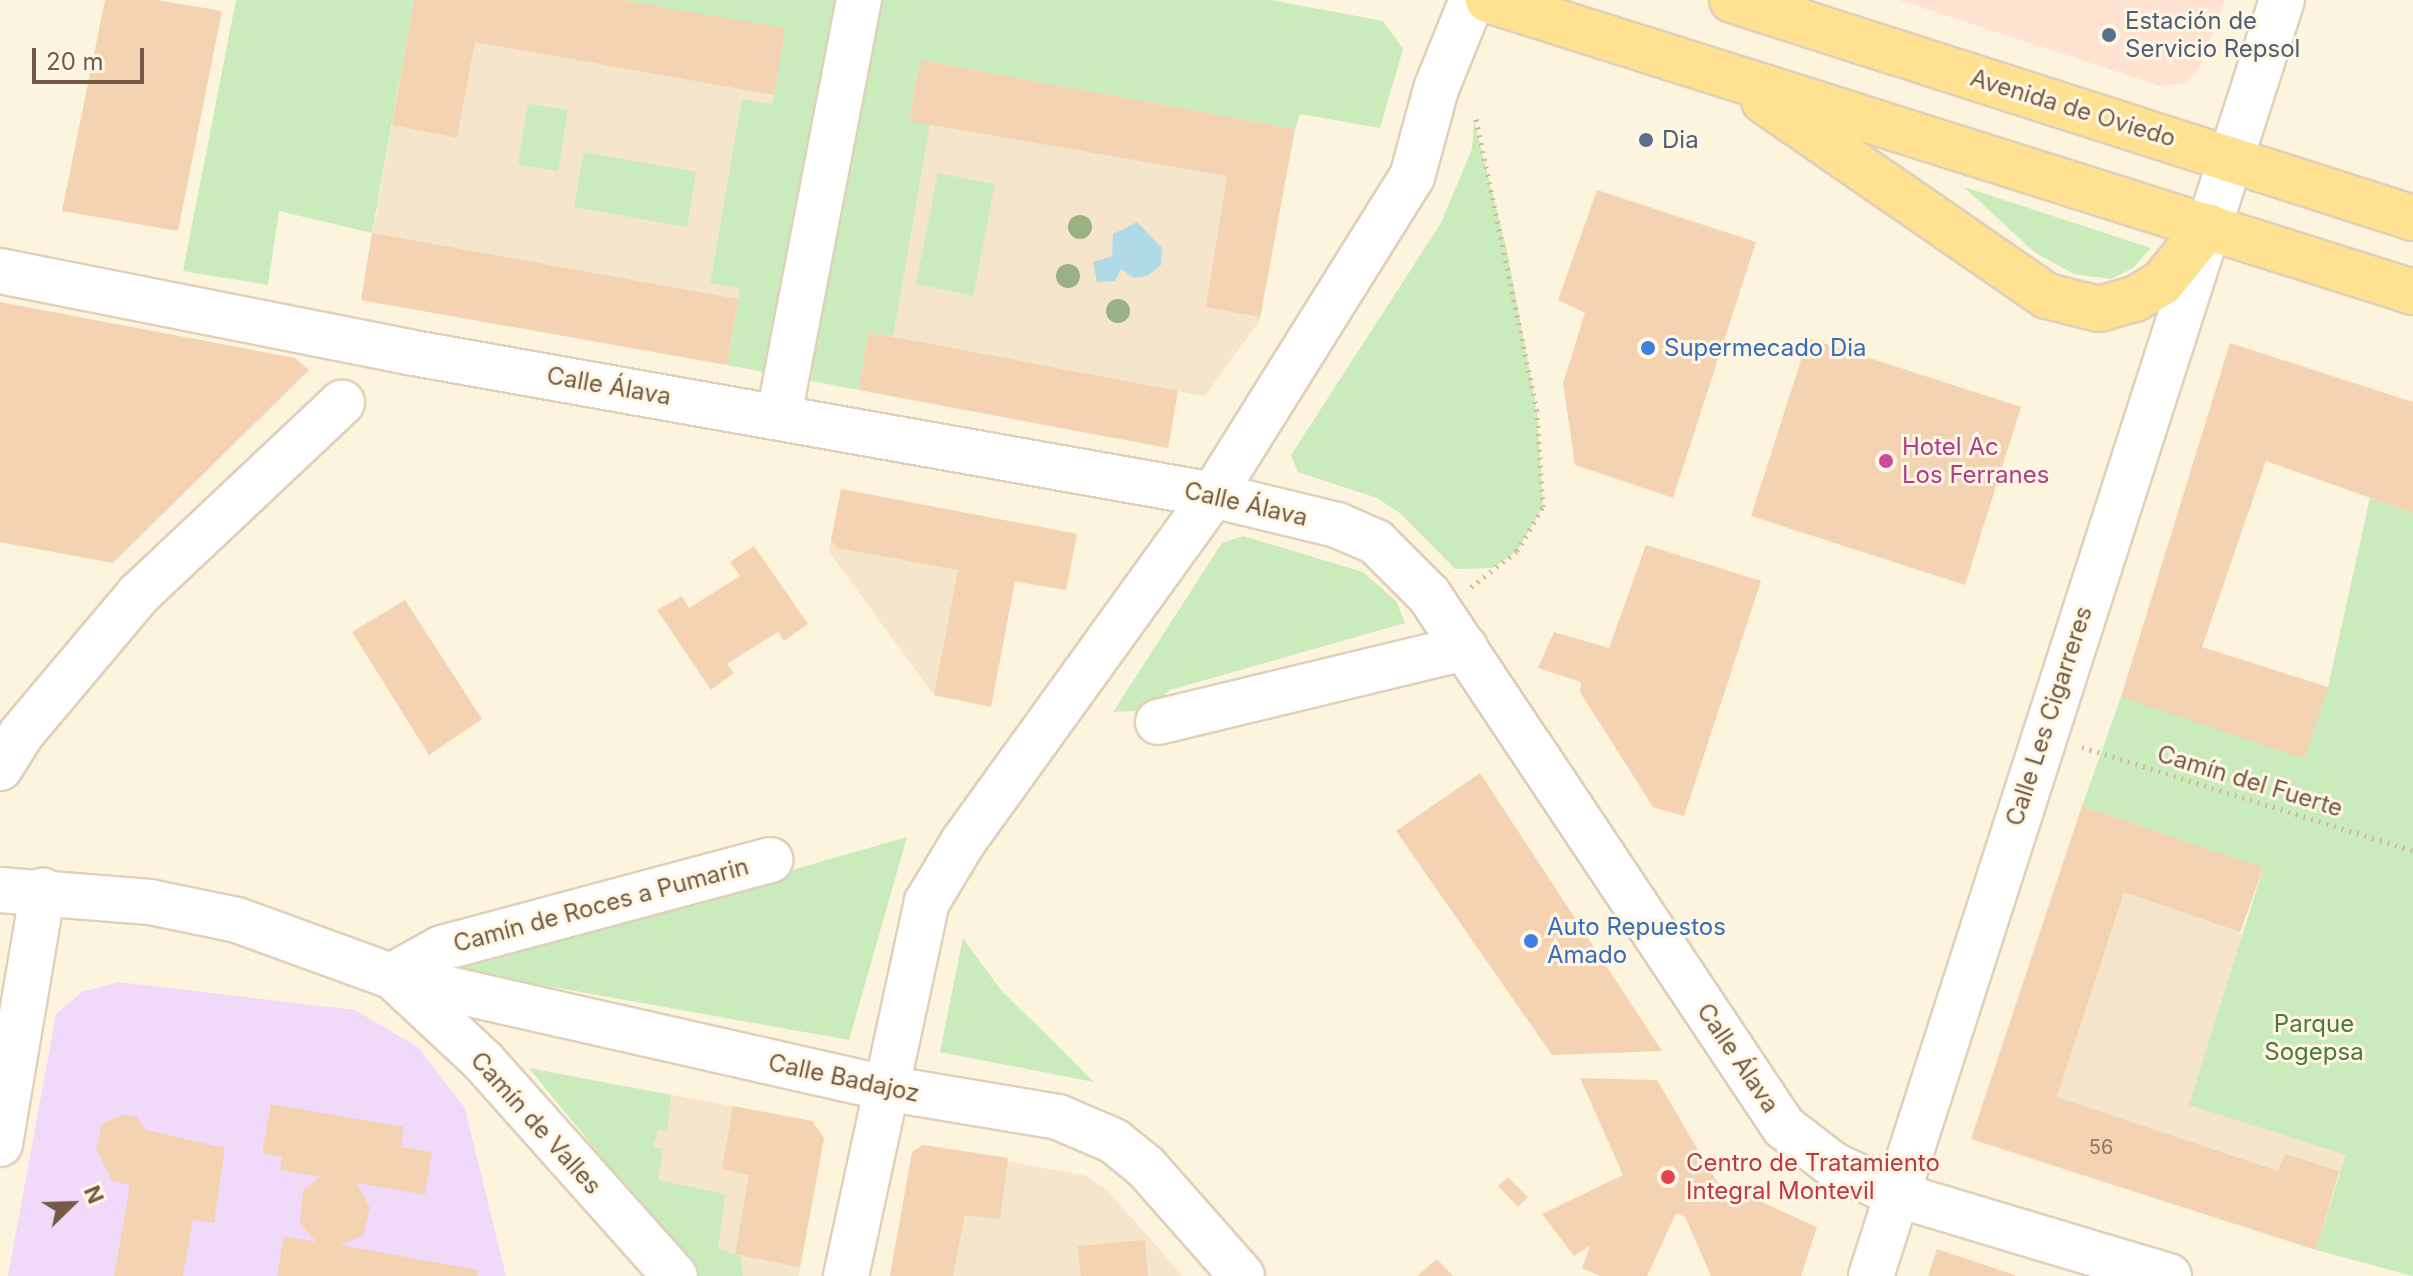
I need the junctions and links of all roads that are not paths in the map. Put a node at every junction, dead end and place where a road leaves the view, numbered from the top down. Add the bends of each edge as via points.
1 (859, 0) edge
2 (1472, 0) edge
3 (1488, 0) edge
4 (1732, 0) edge
5 (2282, 0) edge
6 (1722, 74) junction
7 (2227, 157) junction
8 (2413, 218) edge
9 (2208, 226) junction
10 (0, 271) edge
11 (2413, 292) edge
12 (342, 403) dead end
13 (779, 415) junction
14 (1213, 495) junction
15 (1465, 648) junction
16 (1158, 722) dead end
17 (0, 768) edge
18 (770, 860) dead end
19 (0, 890) edge
20 (43, 891) junction
21 (391, 976) junction
22 (885, 1088) junction
23 (0, 1144) edge
24 (1895, 1194) junction
25 (675, 1276) edge
26 (846, 1276) edge
27 (1242, 1276) edge
28 (1871, 1276) edge
29 (2169, 1276) edge

1 - 13 street
2 - 14 street via 1412,177
3 - 6 main road
4 - 7 main road, Avenida de Oviedo
5 - 7 street, Calle Les Cigarreres
6 - 9 main road
6 - 9 main road via 2047,296 2099,309 2135,299 2162,283
7 - 8 main road, Avenida de Oviedo
7 - 9 street, Calle Les Cigarreres
9 - 11 main road
9 - 24 street, Calle Les Cigarreres
10 - 13 street, Calle Álava via 408,352
12 - 17 street via 139,594 21,734
13 - 14 street, Calle Álava
14 - 15 street, Calle Álava via 1337,525 1376,542 1429,595
14 - 22 street via 927,902
15 - 16 street
15 - 24 street, Calle Álava via 1784,1127 1832,1164
18 - 21 street, Camín de Roces a Pumarin via 442,948
19 - 20 street, Calle Badajoz
20 - 21 street, Calle Badajoz via 150,902 237,920
20 - 23 street
21 - 22 street, Calle Badajoz
21 - 25 street, Camín de Valles via 484,1062
22 - 26 street
22 - 27 street, Calle Badajoz via 1058,1117 1114,1141 1146,1167
24 - 28 street, Calle Les Cigarreres
24 - 29 street, Calle Álava

